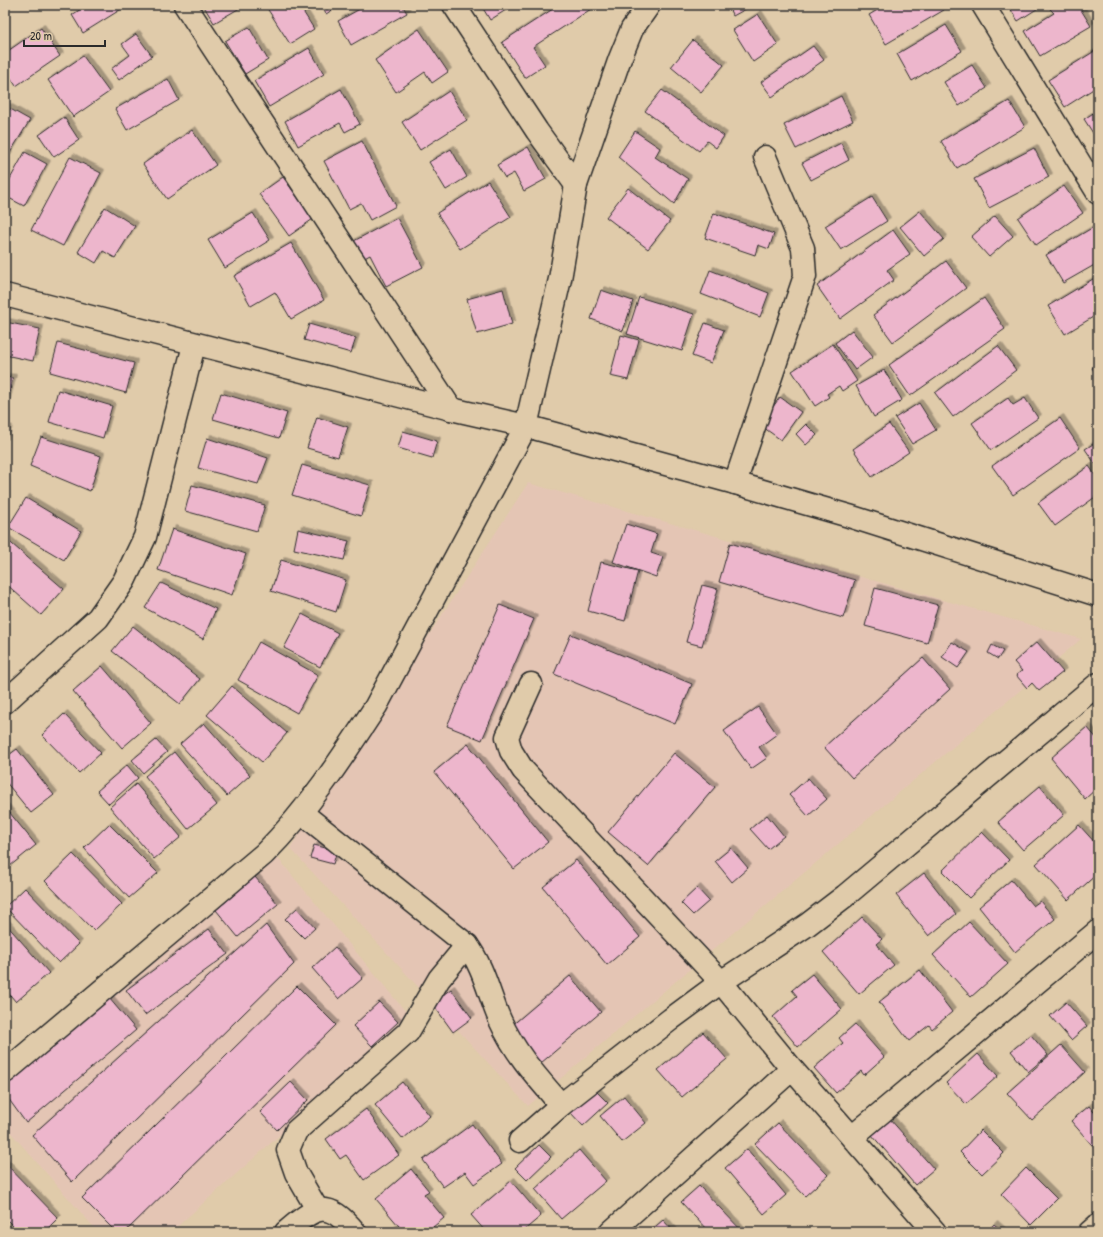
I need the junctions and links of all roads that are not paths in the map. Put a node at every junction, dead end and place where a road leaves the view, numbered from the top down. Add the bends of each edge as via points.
1 (185, 5) edge
2 (454, 5) edge
3 (649, 5) edge
4 (983, 5) edge
5 (765, 157) dead end
6 (576, 184) junction
7 (1098, 193) edge
8 (5, 295) edge
9 (194, 345) junction
10 (451, 409) junction
11 (526, 426) junction
12 (735, 483) junction
13 (1098, 595) edge
14 (531, 684) dead end
15 (1098, 684) edge
16 (5, 702) edge
17 (302, 813) junction
18 (1098, 931) edge
19 (467, 945) junction
20 (721, 982) junction
21 (792, 1069) junction
22 (5, 1072) edge
23 (561, 1105) junction
24 (852, 1137) junction
25 (520, 1141) dead end
26 (317, 1209) junction
27 (1098, 1225) edge
28 (286, 1232) edge
29 (355, 1232) edge
30 (611, 1232) edge
31 (935, 1232) edge
32 (1090, 1232) edge

1 - 10 street
2 - 6 street via 537,131
3 - 6 street via 632,29
4 - 7 street
5 - 12 street via 804,248 805,276
6 - 11 street via 560,279
8 - 9 street
9 - 10 street
9 - 16 street via 145,537 124,581 98,618
10 - 11 street
11 - 12 street
11 - 17 street via 376,706
12 - 13 street via 849,516
14 - 20 street via 508,737 511,751 523,770
15 - 20 street via 845,896 807,925
17 - 19 street
17 - 22 street via 289,830 264,854
18 - 24 street
19 - 23 street via 476,958 500,1020 518,1054
19 - 26 street via 439,979 408,1032 296,1131 288,1150 296,1173
20 - 21 street
20 - 23 street
21 - 24 street
21 - 30 street
23 - 25 street
24 - 31 street
26 - 28 street
26 - 29 street via 332,1210
27 - 32 street

